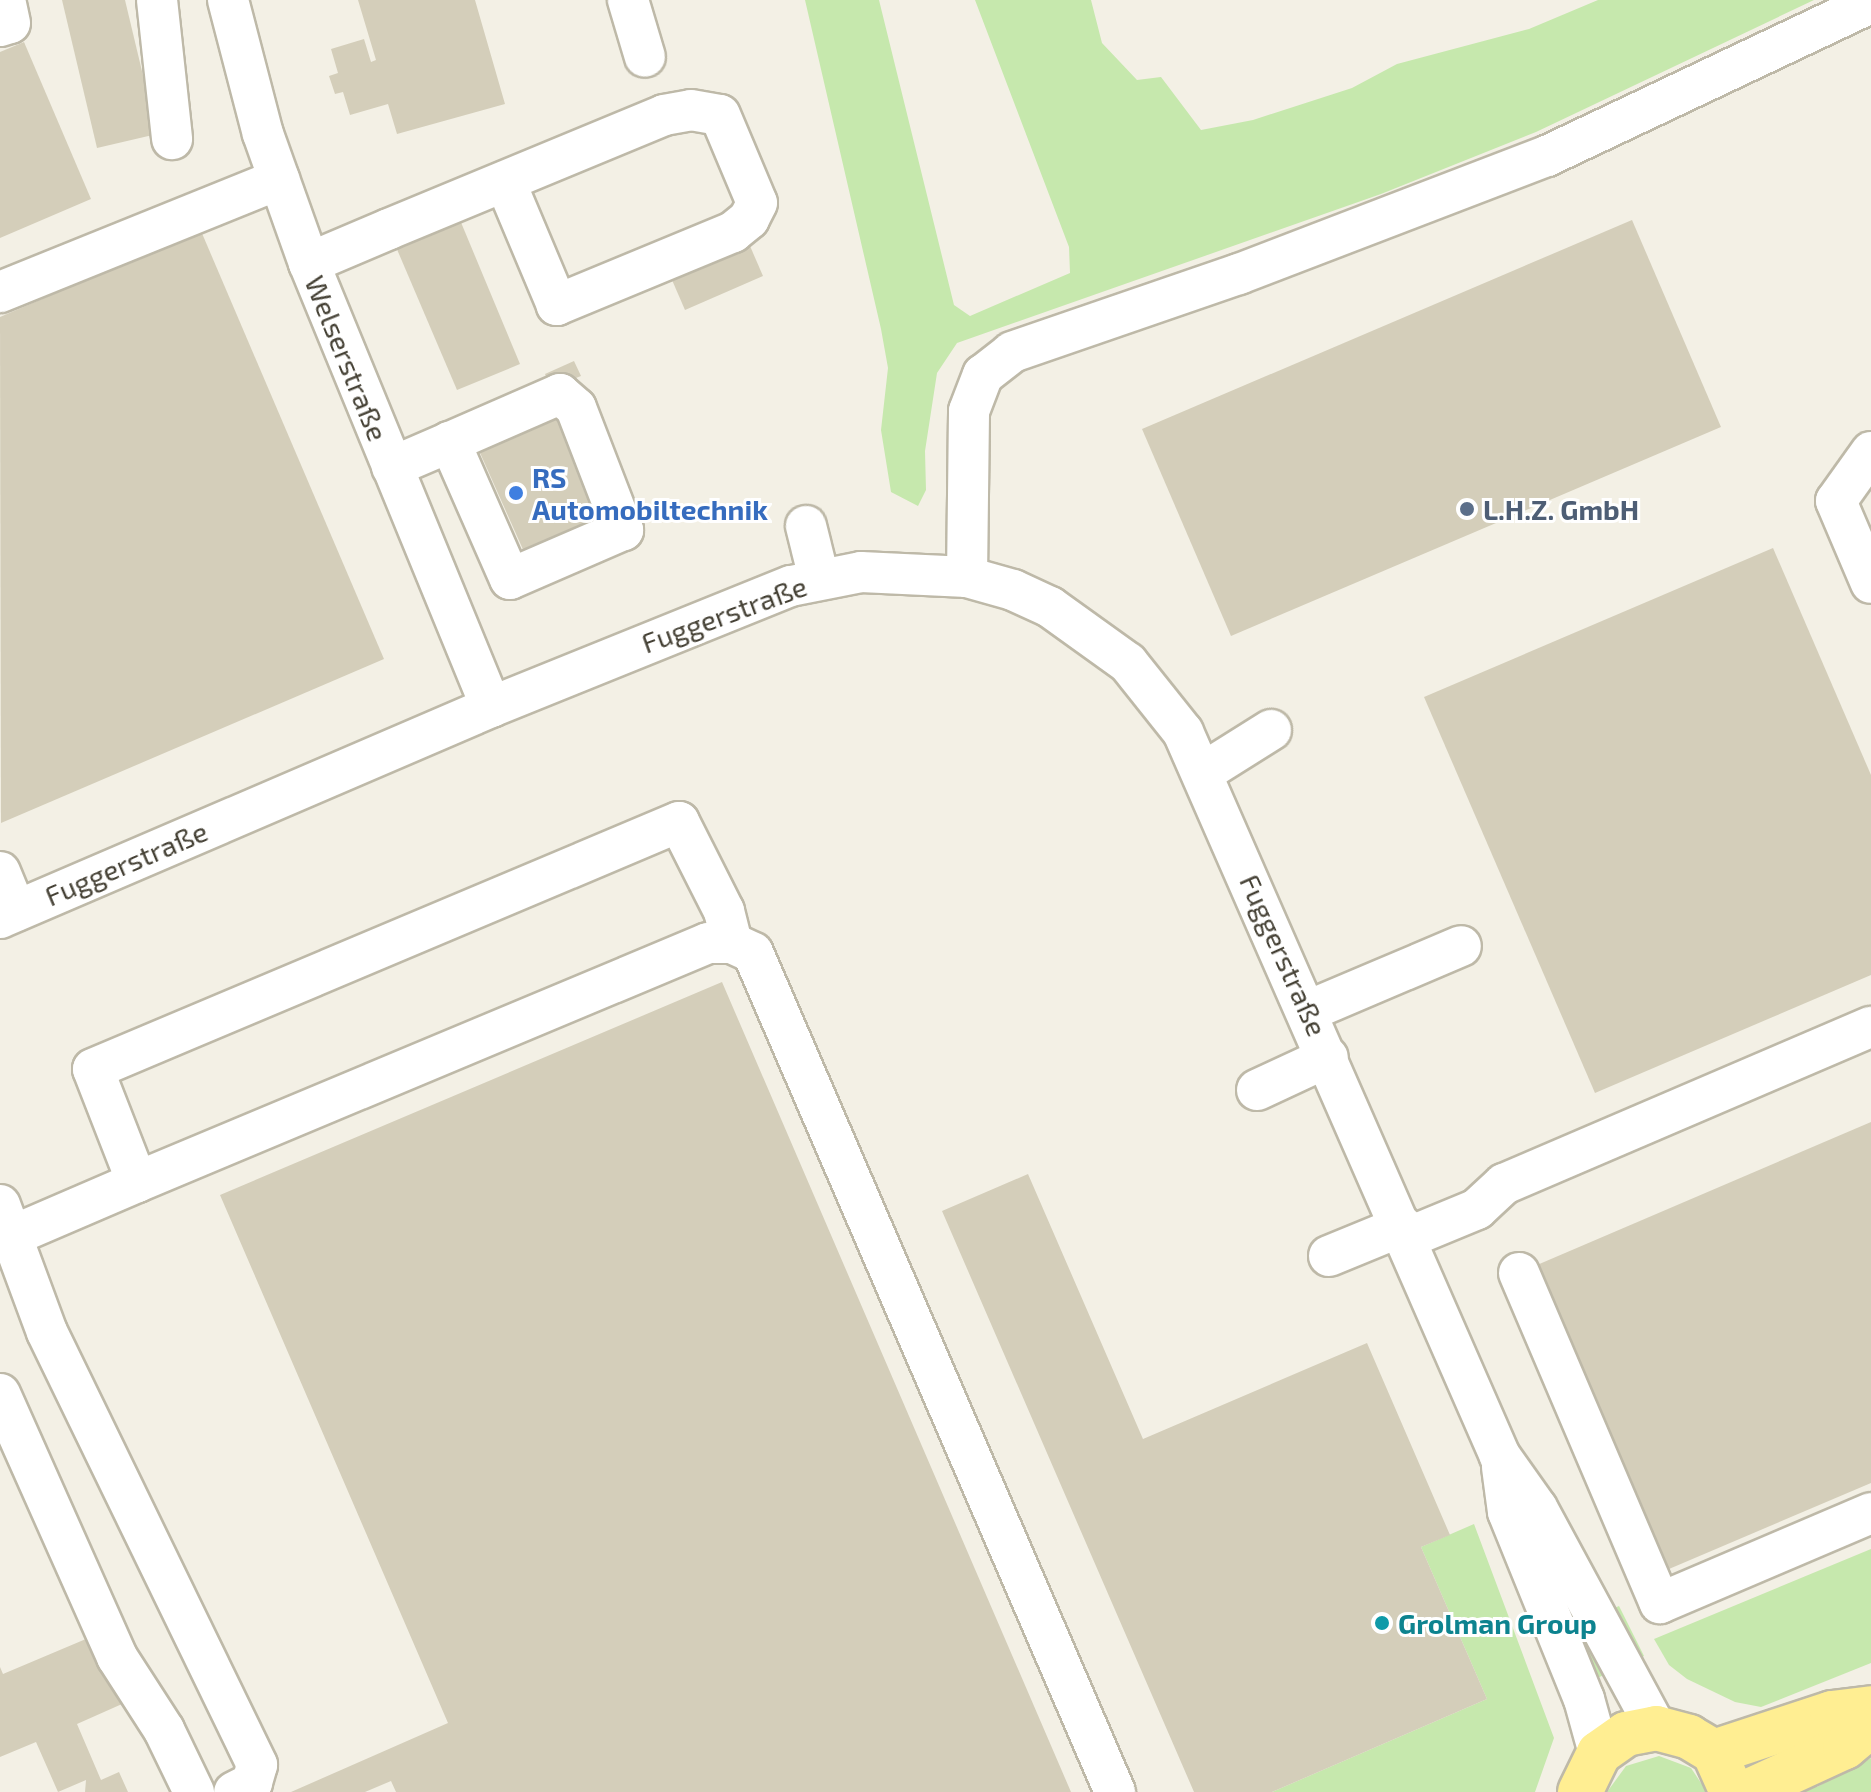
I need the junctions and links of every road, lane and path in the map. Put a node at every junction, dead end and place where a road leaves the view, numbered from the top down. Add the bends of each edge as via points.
1 (5, 0) edge
2 (157, 0) edge
3 (228, 0) edge
4 (628, 0) edge
5 (1871, 3) edge
6 (0, 26) edge
7 (645, 57) dead end
8 (172, 139) dead end
9 (279, 179) junction
10 (505, 181) junction
11 (309, 263) junction
12 (0, 292) edge
13 (450, 442) junction
14 (1871, 452) edge
15 (392, 467) junction
16 (806, 526) dead end
17 (967, 577) junction
18 (819, 578) junction
19 (1871, 583) edge
20 (491, 707) junction
21 (1271, 730) dead end
22 (1204, 772) junction
23 (0, 872) edge
24 (8, 914) edge
25 (732, 943) junction
26 (1461, 946) dead end
27 (1308, 1011) junction
28 (1871, 1027) edge
29 (1328, 1057) junction
30 (1257, 1090) dead end
31 (137, 1182) junction
32 (4, 1227) edge
33 (1405, 1232) junction
34 (1329, 1256) dead end
35 (1519, 1273) dead end
36 (0, 1394) edge
37 (1500, 1456) junction
38 (1871, 1513) edge
39 (1871, 1708) edge
40 (1871, 1725) edge
41 (1656, 1728) junction
42 (1714, 1752) junction
43 (1599, 1753) junction
44 (194, 1792) edge
45 (234, 1792) edge
46 (1115, 1792) edge
47 (1580, 1792) edge
48 (1732, 1792) edge
49 (1747, 1792) edge

1 - 6 street via 10,23
2 - 8 street
3 - 9 street, Welserstraße
4 - 7 street
5 - 17 street via 1547,156 1239,274 1012,352 983,375 969,411
9 - 11 street, Welserstraße
9 - 12 street
10 - 10 street via 664,115 691,110 720,115 757,203 749,219 733,232 557,305
10 - 11 street
11 - 15 street, Welserstraße
13 - 13 street via 560,394 576,408 623,530 510,579
13 - 15 street
14 - 19 street via 1836,501
15 - 20 street, Welserstraße
16 - 18 street
17 - 18 street, Fuggerstraße via 899,571
17 - 22 street, Fuggerstraße via 1050,607 1106,645 1166,706
18 - 20 street, Fuggerstraße via 754,597
20 - 24 street, Fuggerstraße
21 - 22 street
22 - 27 street, Fuggerstraße
23 - 24 street
25 - 31 street via 708,943
25 - 31 street via 724,911 679,822 93,1069
25 - 46 street via 753,953
26 - 27 street
27 - 29 street, Fuggerstraße
28 - 33 street via 1504,1184 1477,1209
29 - 30 street
29 - 33 street, Fuggerstraße
31 - 32 street
32 - 45 street via 47,1332 257,1765 252,1783
33 - 34 street
33 - 37 street, Fuggerstraße
35 - 38 street via 1660,1603
36 - 44 street via 117,1657 164,1730
37 - 41 street, Fuggerstraße via 1537,1508
37 - 43 street, Fuggerstraße via 1508,1512 1584,1699
39 - 42 main road via 1832,1713
40 - 49 main road via 1845,1747
41 - 42 main road via 1689,1737
41 - 43 main road via 1626,1734
42 - 48 main road
43 - 47 main road

